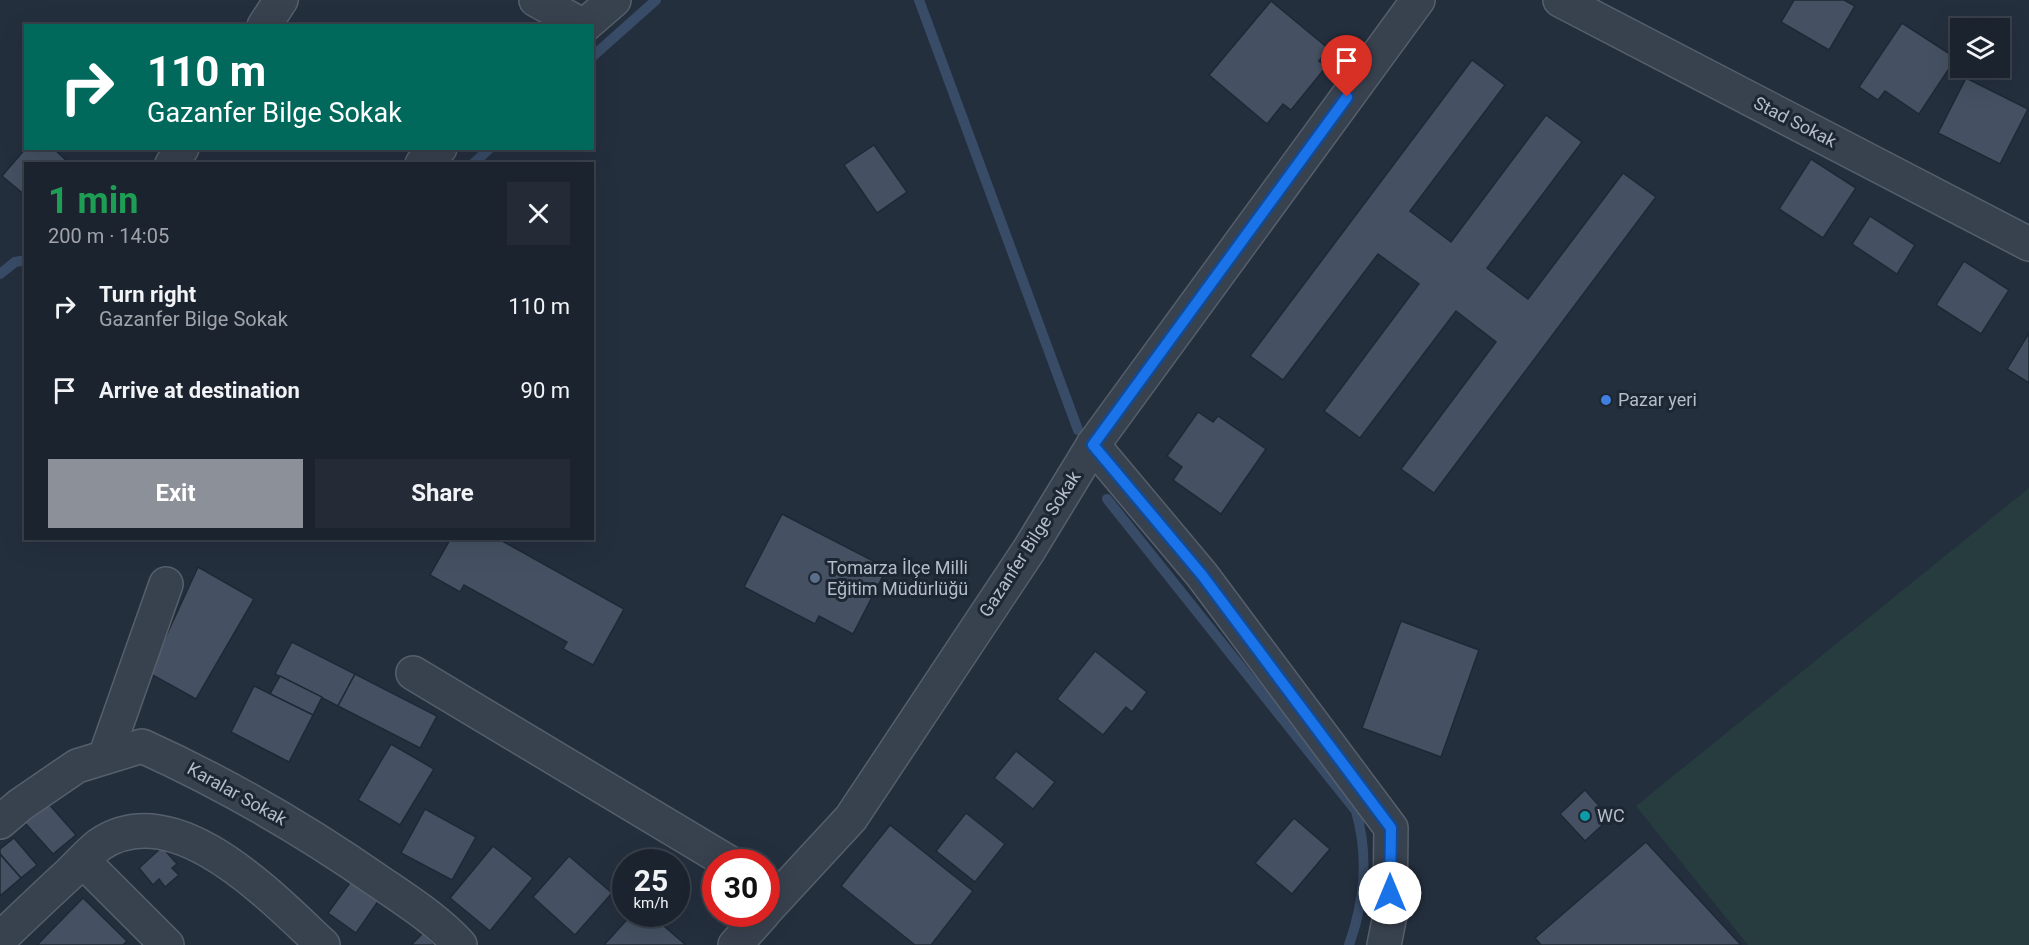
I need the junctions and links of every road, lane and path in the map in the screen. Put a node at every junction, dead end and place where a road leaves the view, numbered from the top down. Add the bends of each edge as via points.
1 (281, 0) edge
2 (536, 0) edge
3 (614, 0) edge
4 (1418, 0) edge
5 (1560, 0) edge
6 (265, 24) edge
7 (580, 24) edge
8 (586, 24) edge
9 (438, 150) edge
10 (424, 162) edge
11 (2029, 244) edge
12 (1093, 445) junction
13 (166, 584) dead end
14 (413, 673) dead end
15 (105, 757) junction
16 (0, 822) edge
17 (706, 849) edge
18 (83, 861) junction
19 (780, 891) edge
20 (749, 927) edge
21 (0, 939) edge
22 (167, 945) edge
23 (323, 945) edge
24 (460, 945) edge
25 (735, 945) edge
26 (1384, 945) edge

1 - 6 street
2 - 7 street
3 - 8 street
4 - 12 street, Gazanfer Bilge Sokak
5 - 11 street, Stad Sokak
9 - 10 street
12 - 19 street, Gazanfer Bilge Sokak via 1029,549 850,818
12 - 26 street via 1202,575 1391,828 1390,915
13 - 15 street
14 - 17 street
15 - 16 street, Karalar Sokak via 77,766
15 - 24 street, Karalar Sokak via 142,746 208,775 330,847 443,926
18 - 21 street
18 - 22 street
18 - 23 street via 100,845 131,833 169,833 189,840 266,892
20 - 25 street, Gazanfer Bilge Sokak

